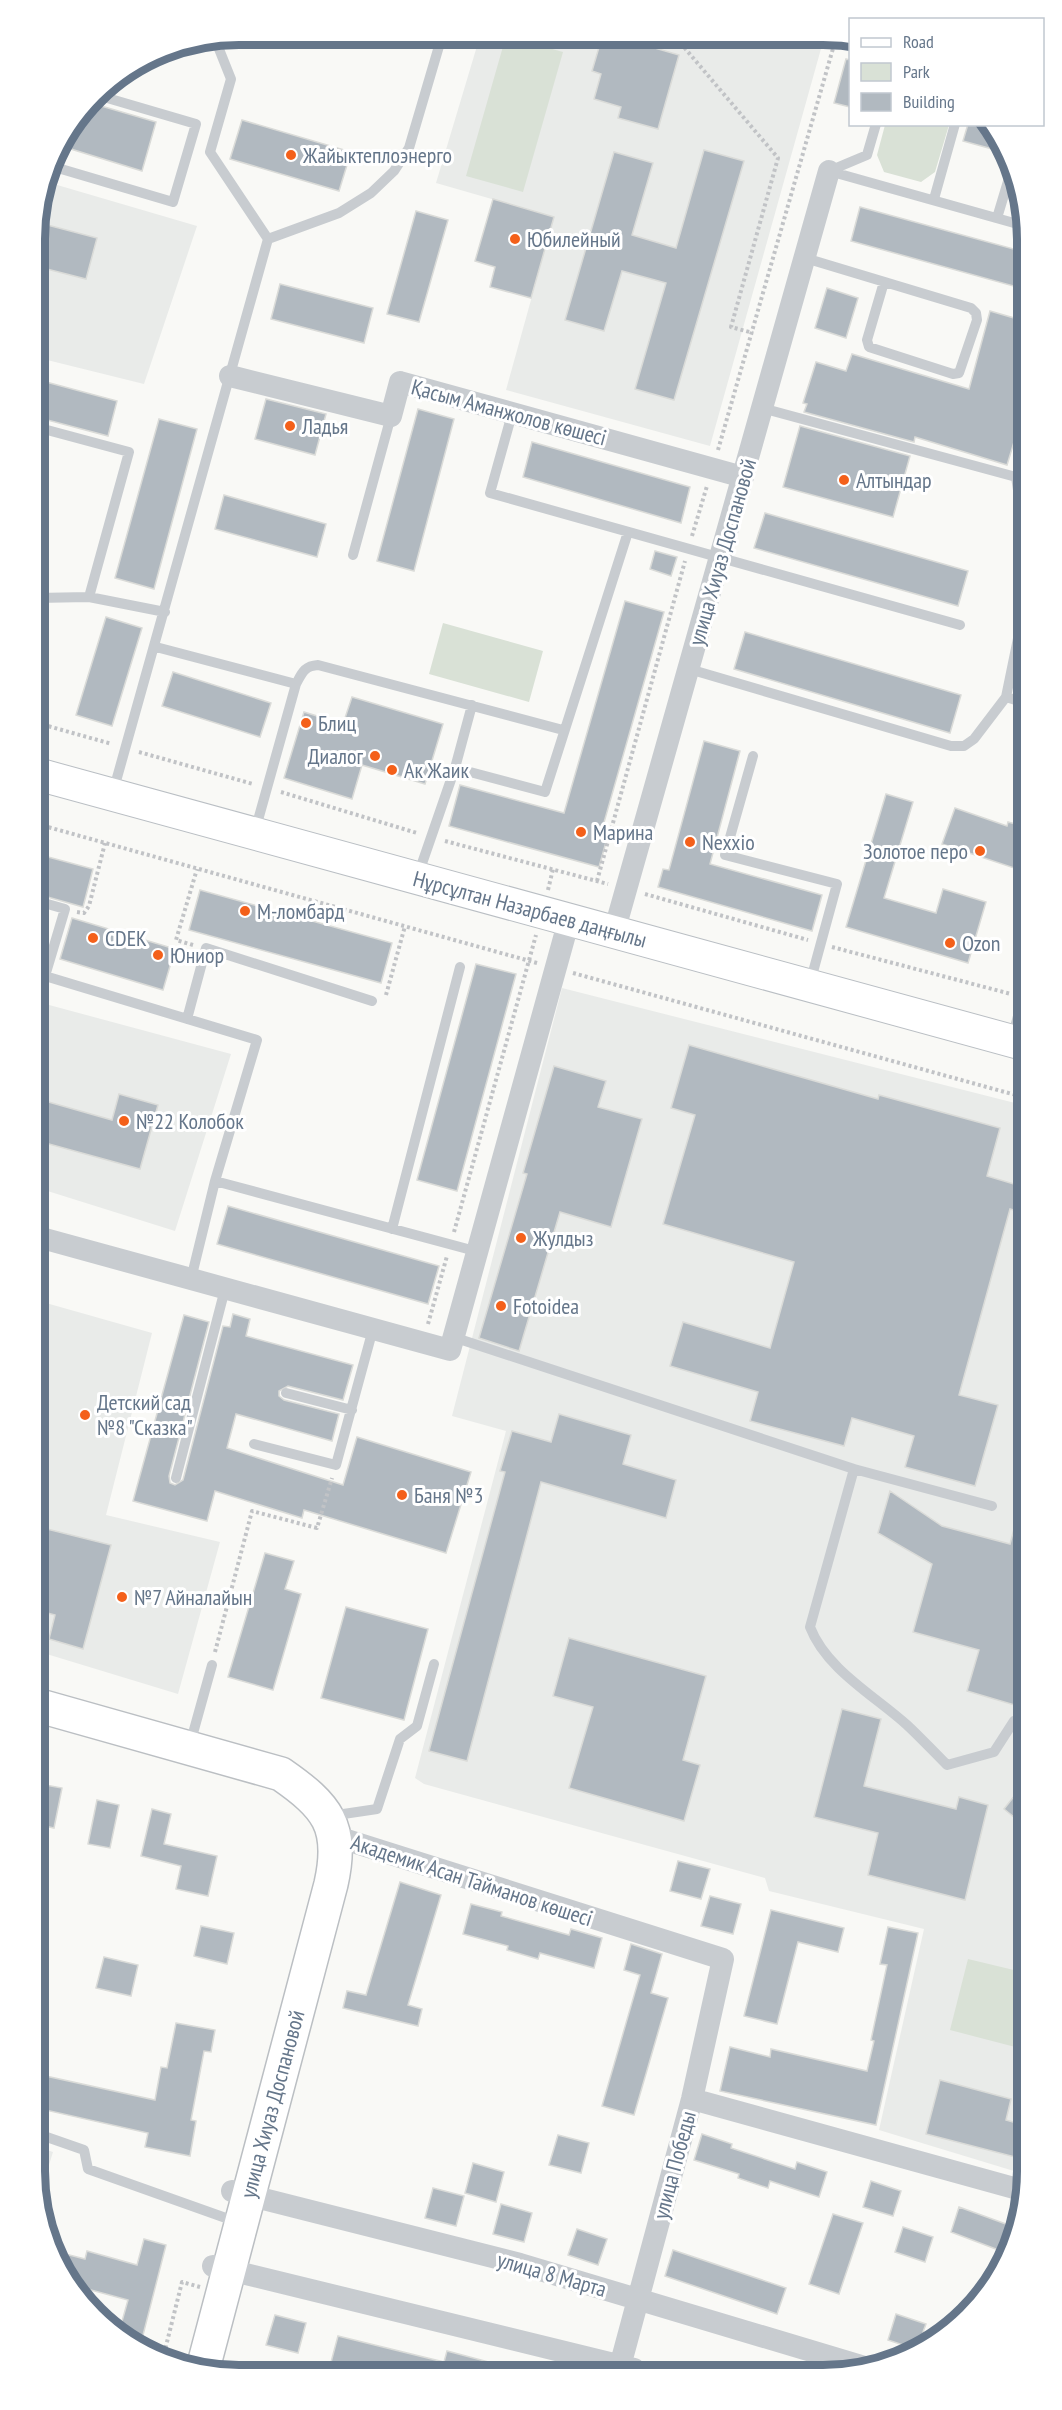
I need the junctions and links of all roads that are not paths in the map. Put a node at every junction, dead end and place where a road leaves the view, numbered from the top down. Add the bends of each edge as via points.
1 (439, 45) edge
2 (218, 47) edge
3 (106, 98) edge
4 (875, 126) edge
5 (954, 126) edge
6 (59, 168) edge
7 (829, 171) junction
8 (1008, 182) edge
9 (934, 199) junction
10 (997, 218) junction
11 (1016, 223) edge
12 (268, 239) junction
13 (804, 258) junction
14 (884, 282) junction
15 (230, 376) junction
16 (762, 408) junction
17 (512, 414) junction
18 (391, 416) junction
19 (45, 429) edge
20 (743, 477) junction
21 (1017, 477) edge
22 (628, 532) junction
23 (353, 555) dead end
24 (720, 558) junction
25 (89, 597) junction
26 (45, 598) edge
27 (165, 612) junction
28 (960, 625) dead end
29 (1017, 644) edge
30 (156, 647) junction
31 (689, 669) junction
32 (296, 684) junction
33 (1006, 698) junction
34 (1017, 701) edge
35 (472, 705) junction
36 (563, 730) junction
37 (753, 756) dead end
38 (455, 768) junction
39 (45, 776) edge
40 (112, 795) junction
41 (255, 834) junction
42 (417, 879) junction
43 (45, 904) edge
44 (555, 917) junction
45 (614, 932) junction
46 (460, 967) dead end
47 (45, 976) edge
48 (45, 976) edge
49 (809, 986) junction
50 (372, 1001) road end
51 (187, 1019) junction
52 (1017, 1043) edge
53 (215, 1181) junction
54 (392, 1228) junction
55 (45, 1239) edge
56 (476, 1251) junction
57 (191, 1280) junction
58 (225, 1289) junction
59 (373, 1329) junction
60 (453, 1336) junction
61 (286, 1393) dead end
62 (352, 1410) junction
63 (254, 1444) dead end
64 (854, 1469) junction
65 (176, 1478) dead end
66 (992, 1506) dead end
67 (435, 1664) dead end
68 (212, 1665) road end
69 (45, 1707) edge
70 (1017, 1724) edge
71 (45, 1728) edge
72 (189, 1748) junction
73 (325, 1829) junction
74 (723, 1959) joint
75 (692, 2099) junction
76 (45, 2136) edge
77 (1016, 2189) edge
78 (236, 2206) junction
79 (220, 2268) junction
80 (638, 2299) junction
81 (189, 2358) edge
82 (204, 2361) edge
83 (850, 2363) edge
84 (613, 2365) edge
85 (626, 2365) edge

1 - 12 lane via 409,148 394,171 371,193 339,213
2 - 12 lane via 231,79 210,152
3 - 6 lane via 196,124 173,202
4 - 7 lane via 867,155
5 - 9 lane
7 - 9 lane
7 - 13 street, улица Хиуаз Доспановой
8 - 10 lane
9 - 10 lane
10 - 11 lane
12 - 15 lane
13 - 14 lane
13 - 16 street, улица Хиуаз Доспановой
14 - 14 lane via 971,308 976,313 959,373 869,347 867,340
15 - 18 street, Қасым Аманжолов көшесі
15 - 27 lane
16 - 20 street, улица Хиуаз Доспановой
16 - 21 lane
17 - 18 street, Қасым Аманжолов көшесі via 400,382
17 - 20 street, Қасым Аманжолов көшесі
17 - 22 lane via 490,493
18 - 23 lane
19 - 25 lane via 129,452
20 - 24 street, улица Хиуаз Доспановой
22 - 24 lane
22 - 36 lane
24 - 28 lane
24 - 31 street, улица Хиуаз Доспановой
25 - 26 lane
25 - 27 lane
27 - 30 lane
29 - 33 lane
30 - 32 lane
30 - 40 lane
31 - 33 lane via 951,746 964,746 974,740
31 - 45 street, улица Хиуаз Доспановой
32 - 35 lane via 309,665 318,664
32 - 41 lane
33 - 34 lane
35 - 36 lane
35 - 38 lane
36 - 38 lane via 545,792
37 - 49 lane via 725,855 837,884
38 - 42 lane
39 - 40 main road, Нұрсұлтан Назарбаев даңғылы
40 - 41 main road, Нұрсұлтан Назарбаев даңғылы
41 - 42 main road, Нұрсұлтан Назарбаев даңғылы
42 - 44 main road, Нұрсұлтан Назарбаев даңғылы
43 - 47 lane via 65,909
44 - 45 main road, Нұрсұлтан Назарбаев даңғылы
44 - 56 street via 555,968
45 - 49 main road, Нұрсұлтан Назарбаев даңғылы
46 - 54 lane
48 - 51 lane
49 - 52 main road, Нұрсұлтан Назарбаев даңғылы
50 - 51 lane via 206,948
51 - 53 lane via 257,1040
53 - 54 lane
53 - 57 lane
54 - 56 lane
55 - 57 street
56 - 60 street
57 - 58 street
58 - 59 street
58 - 65 lane
59 - 60 street via 450,1350
59 - 62 lane
60 - 64 lane
61 - 62 lane
62 - 63 lane via 336,1465
64 - 66 lane
64 - 70 lane via 824,1582 814,1605 810,1627 817,1645 947,1765 994,1752 1014,1721
67 - 73 lane via 417,1726 400,1739 377,1809
68 - 72 lane
69 - 72 main road, Академик Асан Тайманов көшесі
71 - 73 main road via 276,1792
72 - 73 main road, Академик Асан Тайманов көшесі via 281,1774 313,1796
73 - 74 street, Академик Асан Тайманов көшесі
73 - 78 main road, улица Хиуаз Доспановой via 337,1859
74 - 75 street, улица Победы
75 - 77 street
75 - 80 street, улица Победы
76 - 78 lane via 84,2150 88,2169
78 - 79 main road, улица Хиуаз Доспановой
78 - 80 street, улица 8 Марта via 520,2264
79 - 81 main road, улица Хиуаз Доспановой
79 - 82 main road, улица Хиуаз Доспановой
79 - 84 street
80 - 83 street, улица 8 Марта
80 - 85 street, улица Победы

